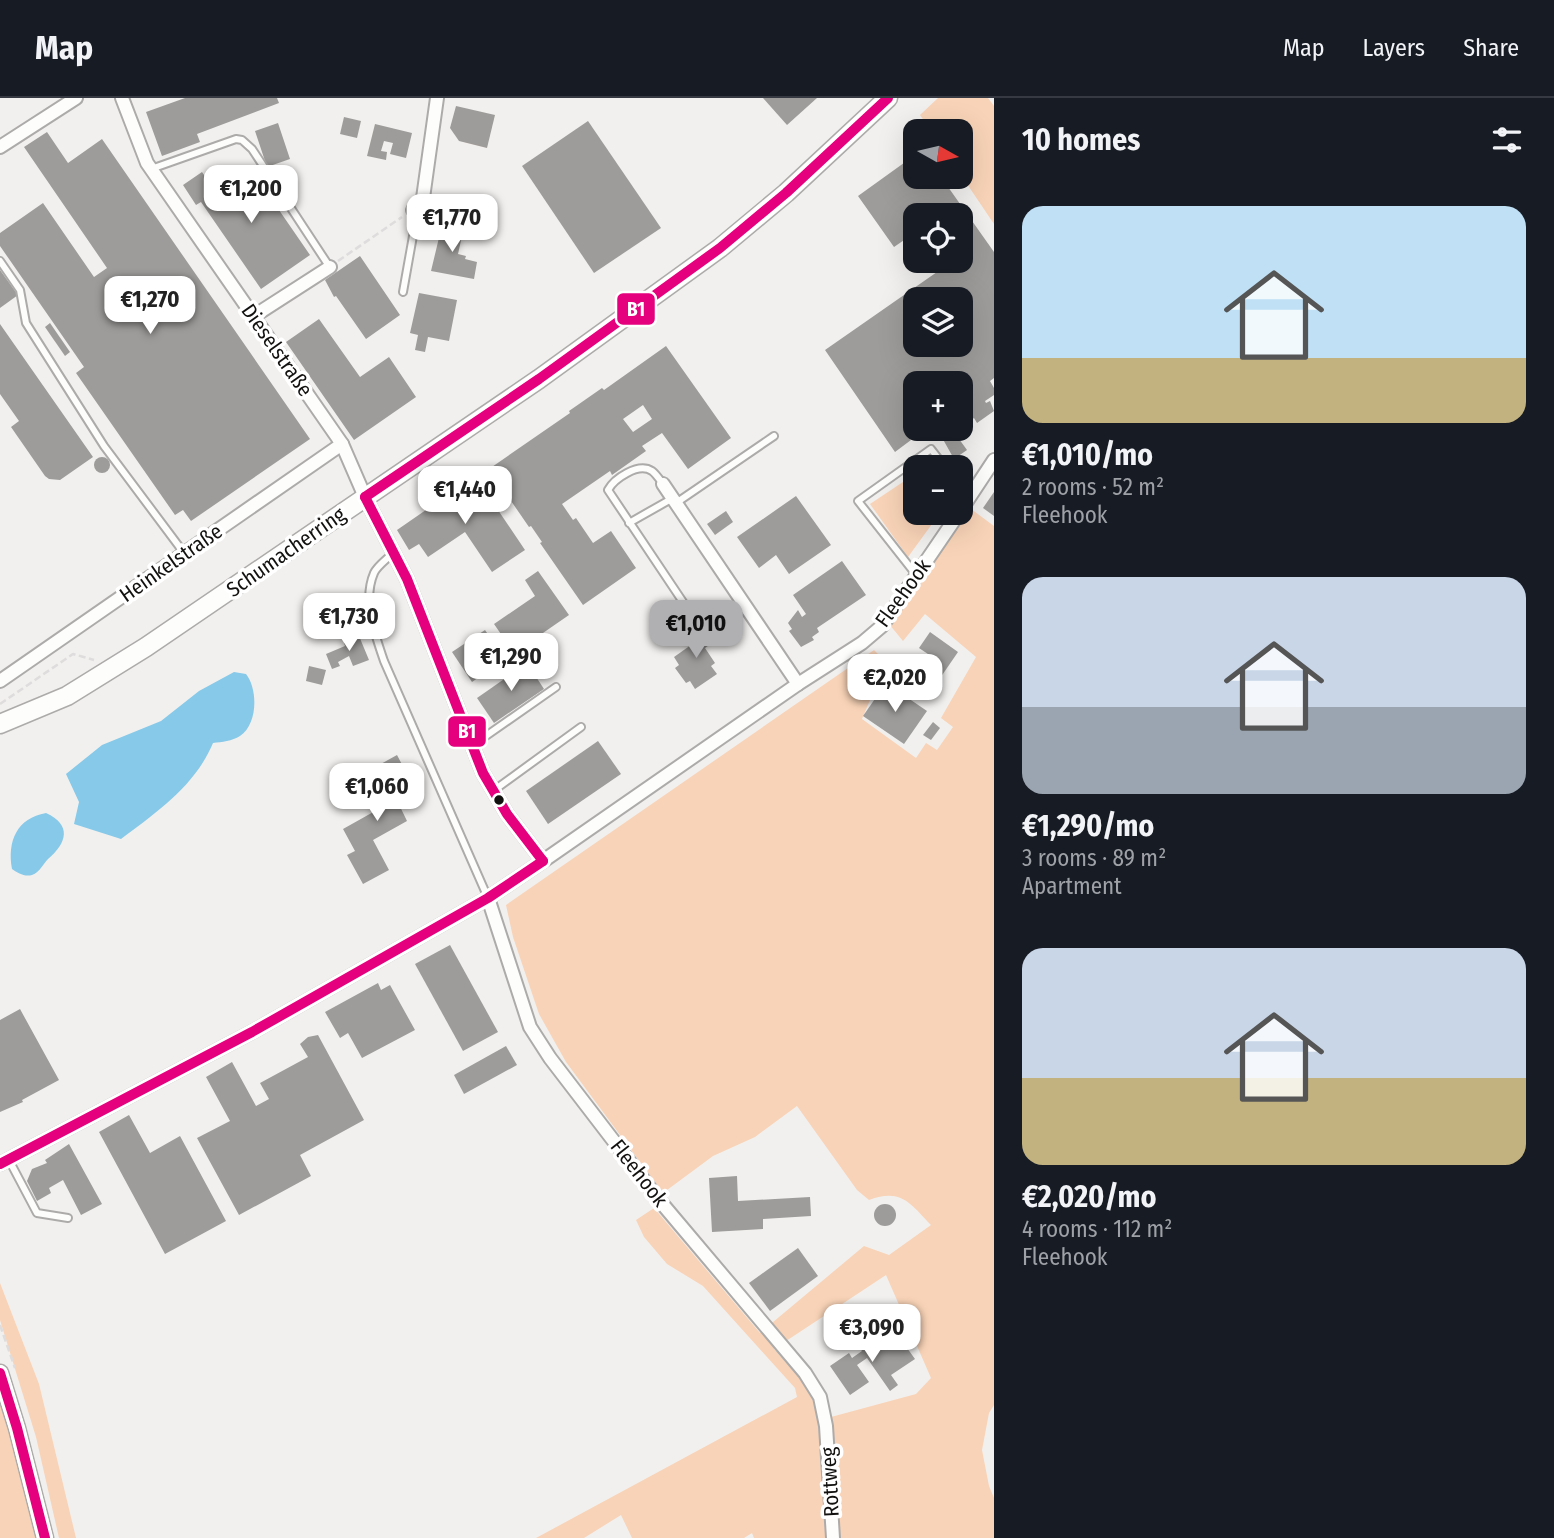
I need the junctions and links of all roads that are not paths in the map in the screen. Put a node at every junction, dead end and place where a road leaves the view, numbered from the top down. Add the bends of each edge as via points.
1 (76, 98) edge
2 (122, 98) edge
3 (437, 98) edge
4 (888, 98) edge
5 (0, 147) edge
6 (152, 169) junction
7 (416, 208) joint
8 (0, 261) edge
9 (330, 267) joint
10 (403, 292) dead end
11 (254, 316) junction
12 (774, 436) dead end
13 (342, 444) junction
14 (923, 455) edge
15 (936, 455) edge
16 (994, 460) edge
17 (903, 469) edge
18 (663, 484) joint
19 (973, 491) edge
20 (365, 497) junction
21 (675, 501) junction
22 (629, 523) junction
23 (951, 525) edge
24 (184, 553) junction
25 (393, 553) junction
26 (917, 576) junction
27 (685, 605) dead end
28 (0, 681) edge
29 (798, 684) junction
30 (556, 687) dead end
31 (0, 724) edge
32 (581, 727) dead end
33 (472, 746) junction
34 (493, 791) junction
35 (543, 861) junction
36 (488, 898) junction
37 (5, 1162) edge
38 (68, 1218) dead end
39 (0, 1373) edge
40 (826, 1426) joint
41 (45, 1538) edge
42 (833, 1538) edge

1 - 5 street
2 - 6 street, Dieselstraße
3 - 7 street via 423,198
4 - 20 main road, Schumacherring via 720,248
6 - 9 lane via 242,140
6 - 11 street, Dieselstraße
7 - 10 lane
8 - 24 lane via 20,290 26,323 61,379 104,446
9 - 11 street
11 - 13 street, Dieselstraße
12 - 21 lane
13 - 20 street, Dieselstraße
13 - 24 street, Heinkelstraße
14 - 15 lane via 931,449
16 - 19 street, Fleehook
17 - 26 lane via 859,501
18 - 21 street
18 - 22 lane via 643,469 612,483 608,490
20 - 25 street, Dieselstraße
20 - 31 main road, Schumacherring via 146,647 67,696
21 - 22 lane
21 - 29 street
22 - 27 lane
23 - 26 street, Fleehook
24 - 28 street, Heinkelstraße via 149,570
25 - 33 street, Dieselstraße
25 - 36 lane via 374,571 368,597 373,629
26 - 29 street, Fleehook via 882,626
29 - 35 street, Fleehook
30 - 33 lane
32 - 34 lane
33 - 34 street, Dieselstraße
34 - 35 street, Dieselstraße
35 - 36 street, Fleehook
36 - 37 street, Fleehook via 252,1032
36 - 40 street, Fleehook via 530,1027 659,1200 805,1373 820,1397
37 - 38 lane via 37,1213
39 - 41 street
40 - 42 street, Rottweg

